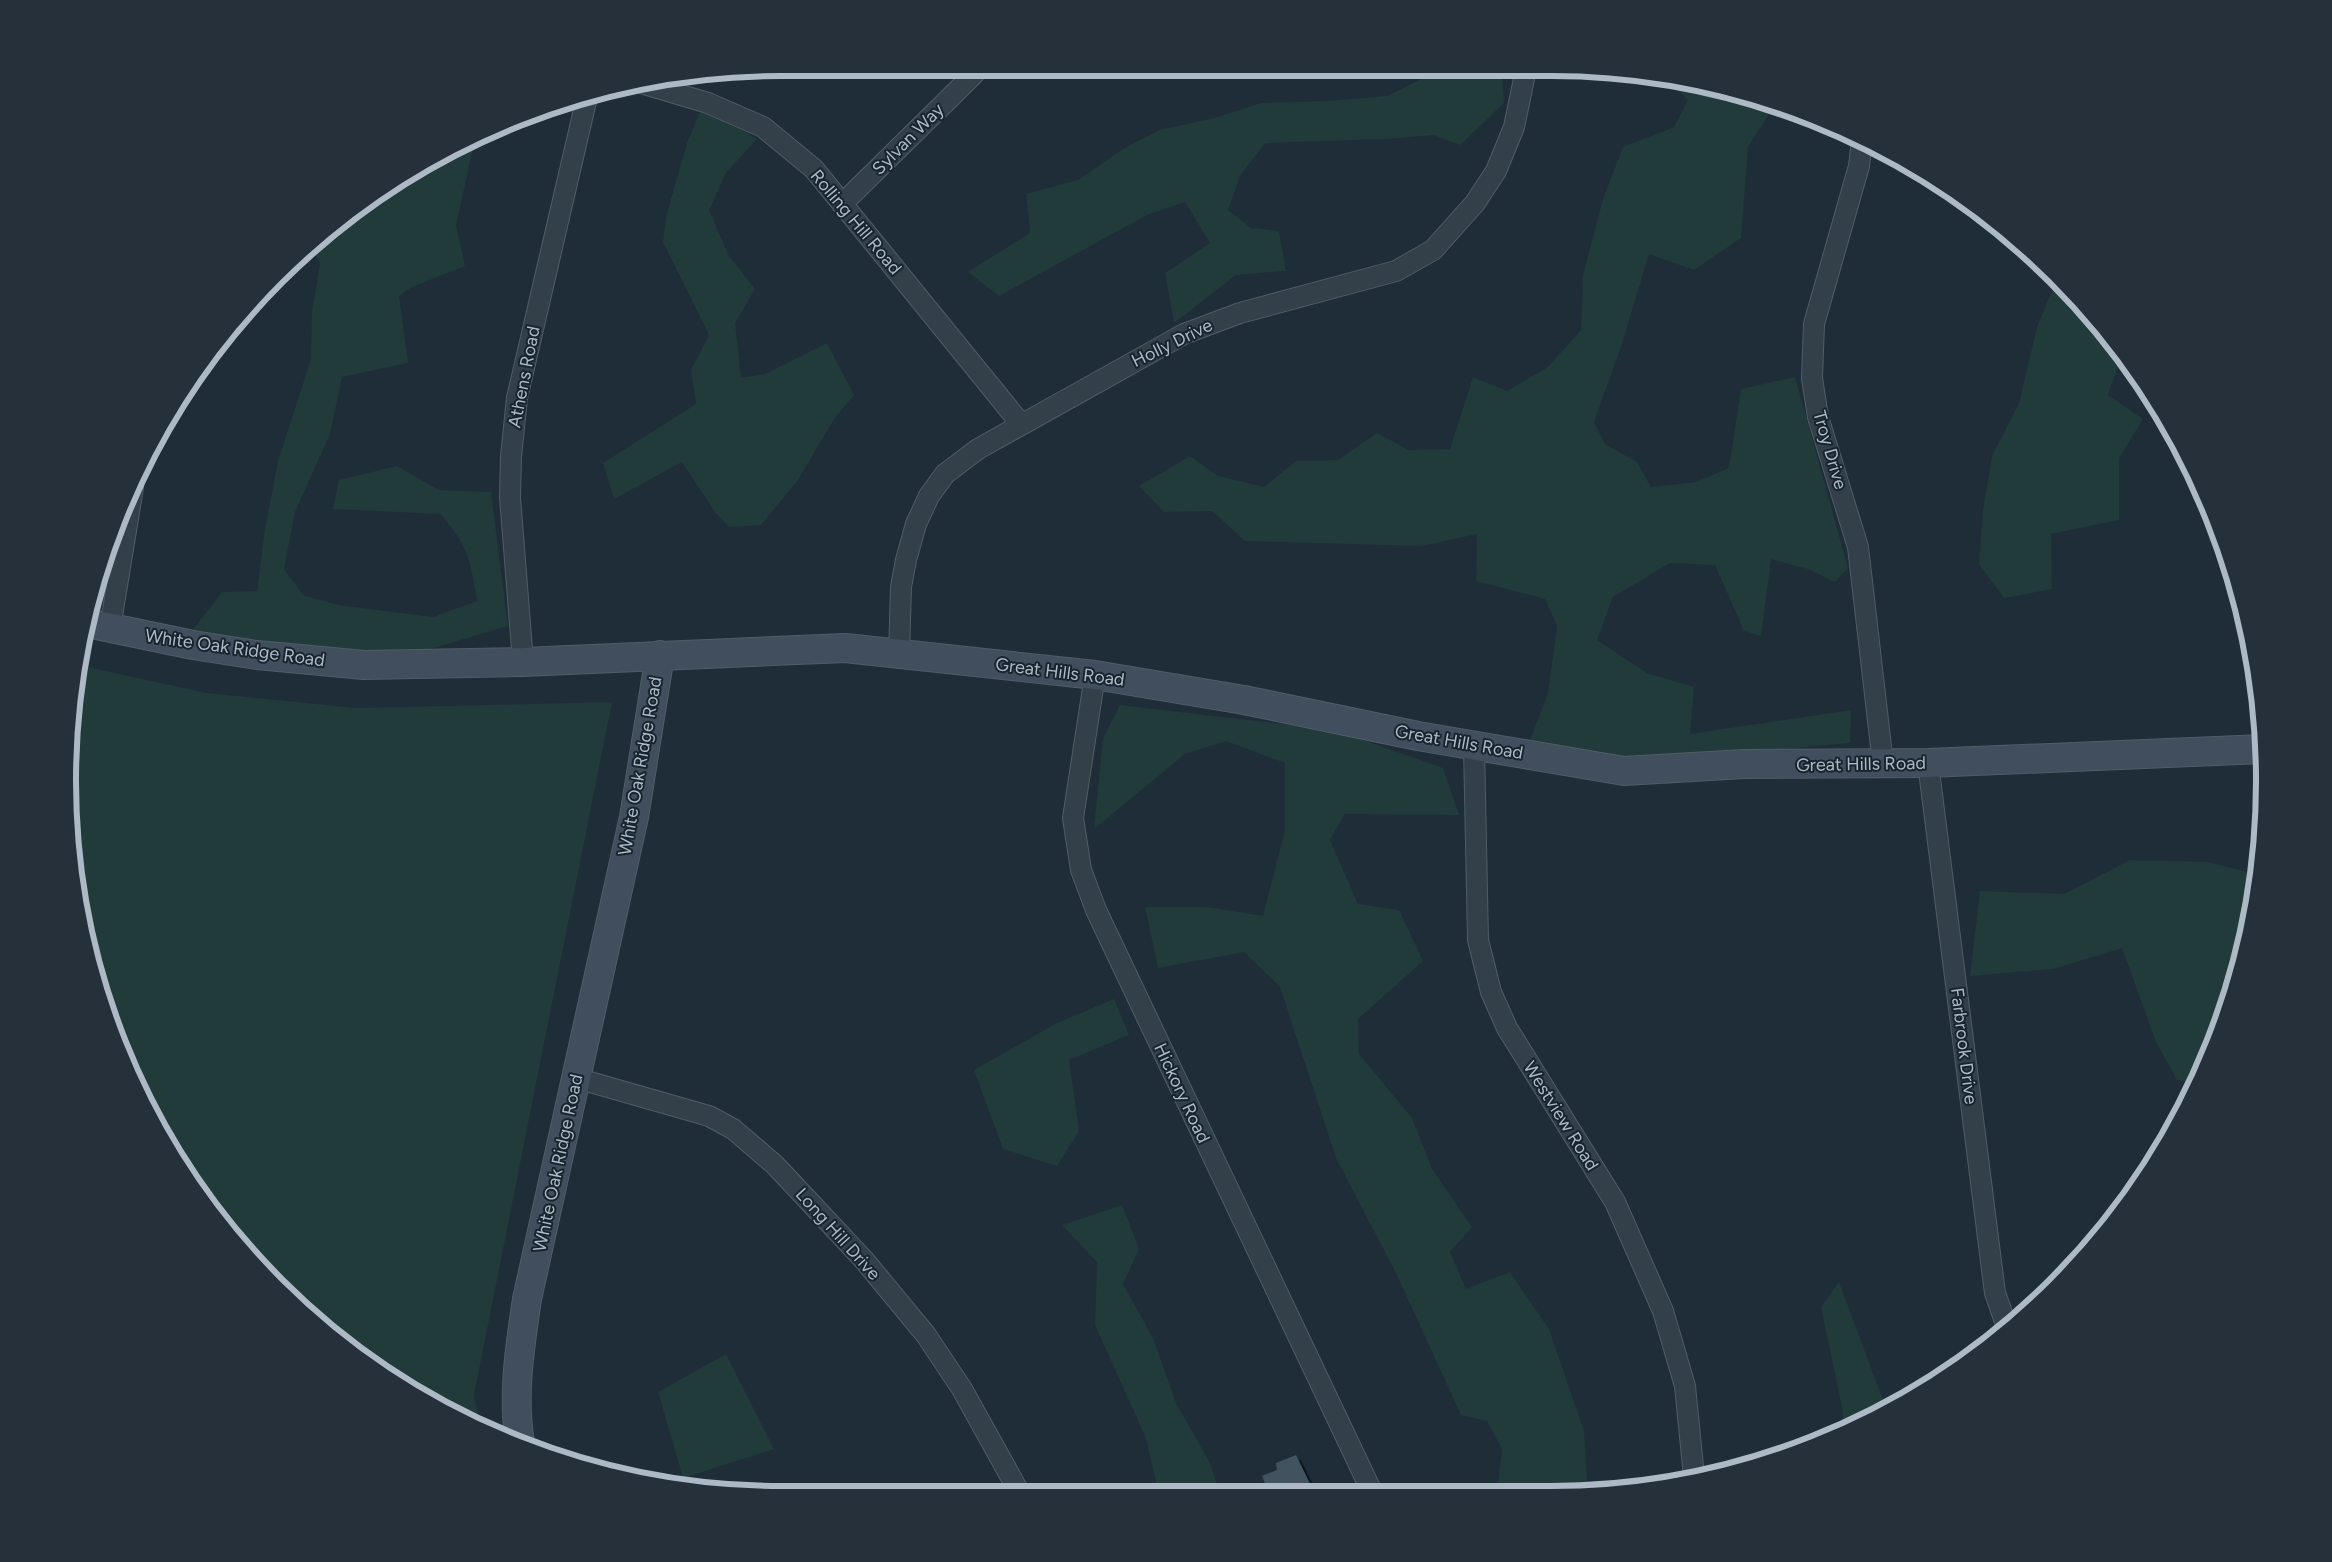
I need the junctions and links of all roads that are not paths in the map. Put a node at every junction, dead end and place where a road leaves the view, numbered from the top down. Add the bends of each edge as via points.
1 (972, 76) edge
2 (1525, 76) edge
3 (657, 88) edge
4 (585, 104) edge
5 (1861, 148) edge
6 (842, 204) junction
7 (1021, 424) junction
8 (121, 535) edge
9 (98, 626) edge
10 (899, 654) junction
11 (660, 655) junction
12 (523, 662) junction
13 (1095, 675) junction
14 (1474, 746) junction
15 (2255, 749) edge
16 (1928, 763) junction
17 (1883, 764) junction
18 (576, 1078) junction
19 (2005, 1320) edge
20 (519, 1435) edge
21 (1693, 1471) edge
22 (1016, 1486) edge
23 (1369, 1486) edge

1 - 6 street, Sylvan Way
2 - 7 street, Holly Drive via 1514,127 1496,170 1475,203 1433,250 1396,271 1240,313 1184,334
3 - 6 street, Rolling Hill Road via 708,103 763,127 814,169
4 - 12 street, Athens Road via 517,398 510,497
5 - 17 street, Troy Drive via 1859,166 1814,324 1812,378 1818,417 1858,547
6 - 7 street, Rolling Hill Road
7 - 10 street, Holly Drive via 978,448 945,474 928,496 916,524 901,587
8 - 9 street
9 - 12 street, White Oak Ridge Road via 239,652 324,661 404,665
10 - 11 street, Great Hills Road via 845,648
10 - 13 street, Great Hills Road
11 - 12 street, White Oak Ridge Road
11 - 18 street, White Oak Ridge Road via 634,817
13 - 14 street, Great Hills Road via 1244,700
13 - 23 street, Hickory Road via 1073,818 1081,870 1096,910
14 - 17 street, Great Hills Road via 1624,771 1744,764
14 - 21 street, Westview Road via 1478,940 1491,992 1507,1028 1615,1202 1663,1311 1685,1386
15 - 16 street, Great Hills Road
16 - 17 street, Great Hills Road
16 - 19 street, Farbrook Drive via 1995,1293
18 - 20 street, White Oak Ridge Road via 527,1299 518,1370
18 - 22 street, Long Hill Drive via 709,1116 733,1129 775,1165 864,1260 926,1335 962,1389

